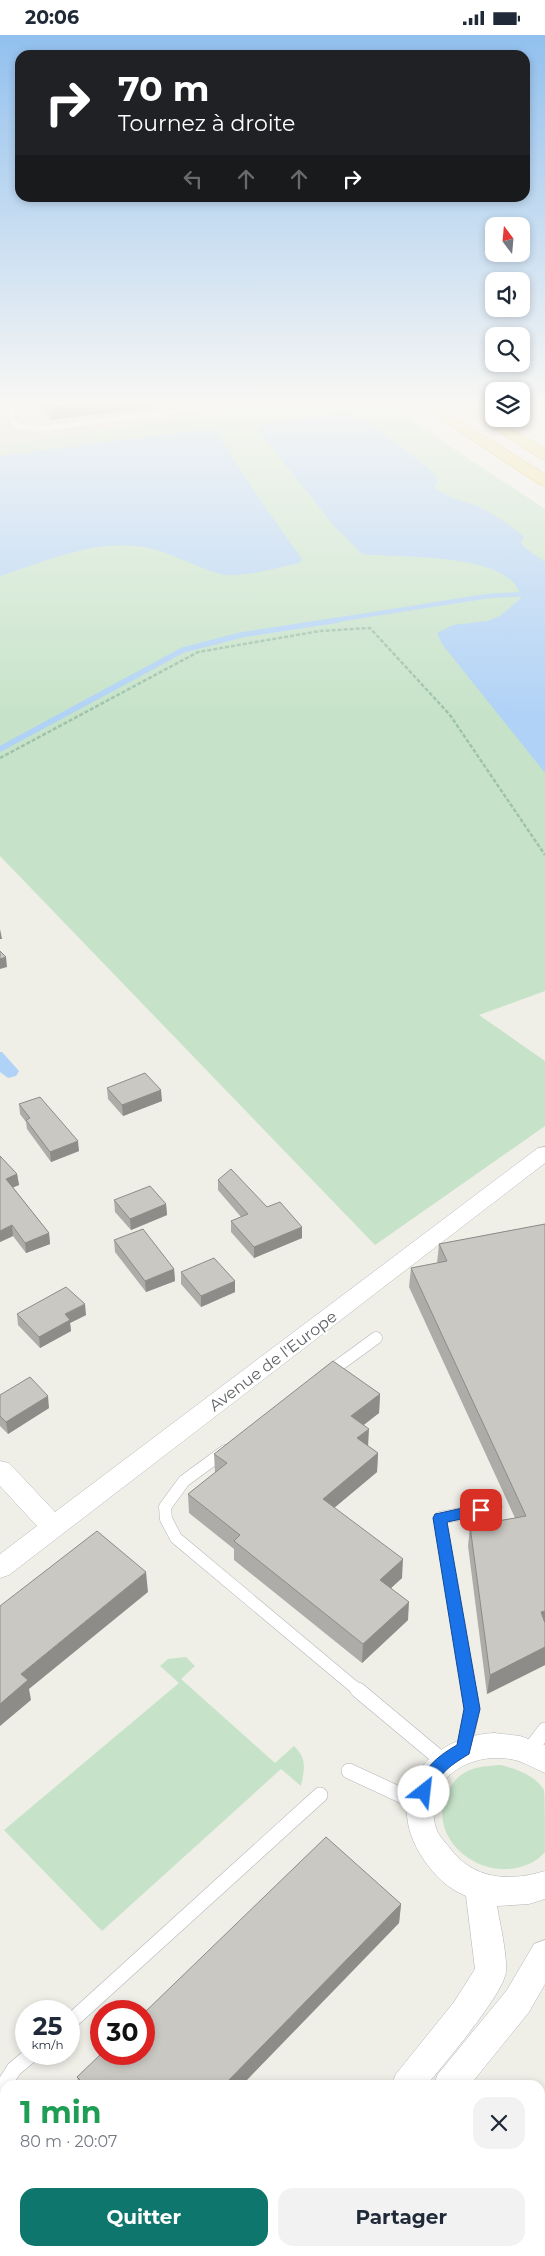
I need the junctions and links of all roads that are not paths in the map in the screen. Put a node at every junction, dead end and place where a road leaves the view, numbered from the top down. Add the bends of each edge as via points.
1 (545, 1153) edge
2 (376, 1338) dead end
3 (320, 1380) edge
4 (232, 1445) edge
5 (0, 1470) edge
6 (496, 1507) dead end
7 (54, 1527) junction
8 (0, 1568) edge
9 (545, 1730) edge
10 (453, 1755) junction
11 (537, 1756) edge
12 (350, 1771) dead end
13 (320, 1795) dead end
14 (420, 1804) junction
15 (545, 1885) edge
16 (480, 1887) junction
17 (545, 1955) edge
18 (80, 2013) edge
19 (19, 2065) edge
20 (7, 2080) edge
21 (411, 2080) edge
22 (453, 2080) edge

1 - 7 street, Avenue de l'Europe
2 - 3 lane
4 - 10 lane via 184,1481 165,1507 166,1519 176,1538
5 - 7 street
6 - 10 lane via 440,1518 472,1709
7 - 8 street, Avenue de l'Europe
9 - 11 lane
10 - 11 street via 490,1744 512,1746
10 - 14 street via 427,1781
12 - 14 lane
13 - 18 lane
14 - 16 street via 422,1830 442,1865 465,1883
15 - 16 street via 517,1893 493,1892
16 - 21 street via 491,1972 466,2013
17 - 22 street via 518,2001
19 - 20 lane

